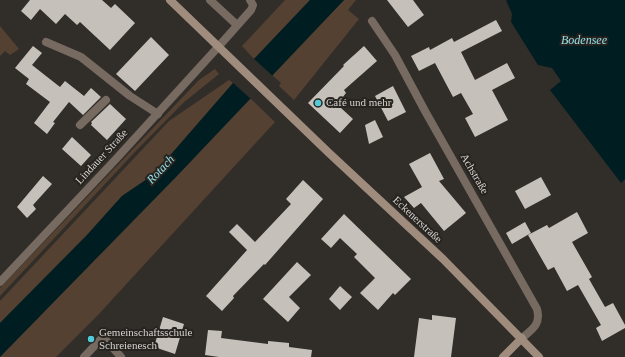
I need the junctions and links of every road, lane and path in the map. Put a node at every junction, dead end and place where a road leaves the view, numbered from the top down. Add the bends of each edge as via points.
1 (170, 0) edge
2 (210, 0) edge
3 (250, 0) edge
4 (372, 21) dead end
5 (237, 25) junction
6 (46, 42) dead end
7 (219, 46) junction
8 (106, 100) dead end
9 (158, 114) junction
10 (80, 125) dead end
11 (0, 282) edge
12 (522, 338) junction
13 (84, 357) edge
14 (121, 357) edge
15 (503, 357) edge
16 (540, 357) edge

1 - 7 main road
2 - 5 street
3 - 5 street, Lindauer Straße via 252,8
4 - 12 street, Achstraße via 396,55 537,309 539,316 536,324
5 - 7 street, Lindauer Straße
6 - 9 street via 80,57
7 - 9 street, Lindauer Straße
7 - 12 main road, Eckenerstraße via 443,259
8 - 10 street
9 - 11 street, Lindauer Straße
12 - 15 main road
12 - 16 main road, Eckenerstraße
13 - 14 street via 103,337

